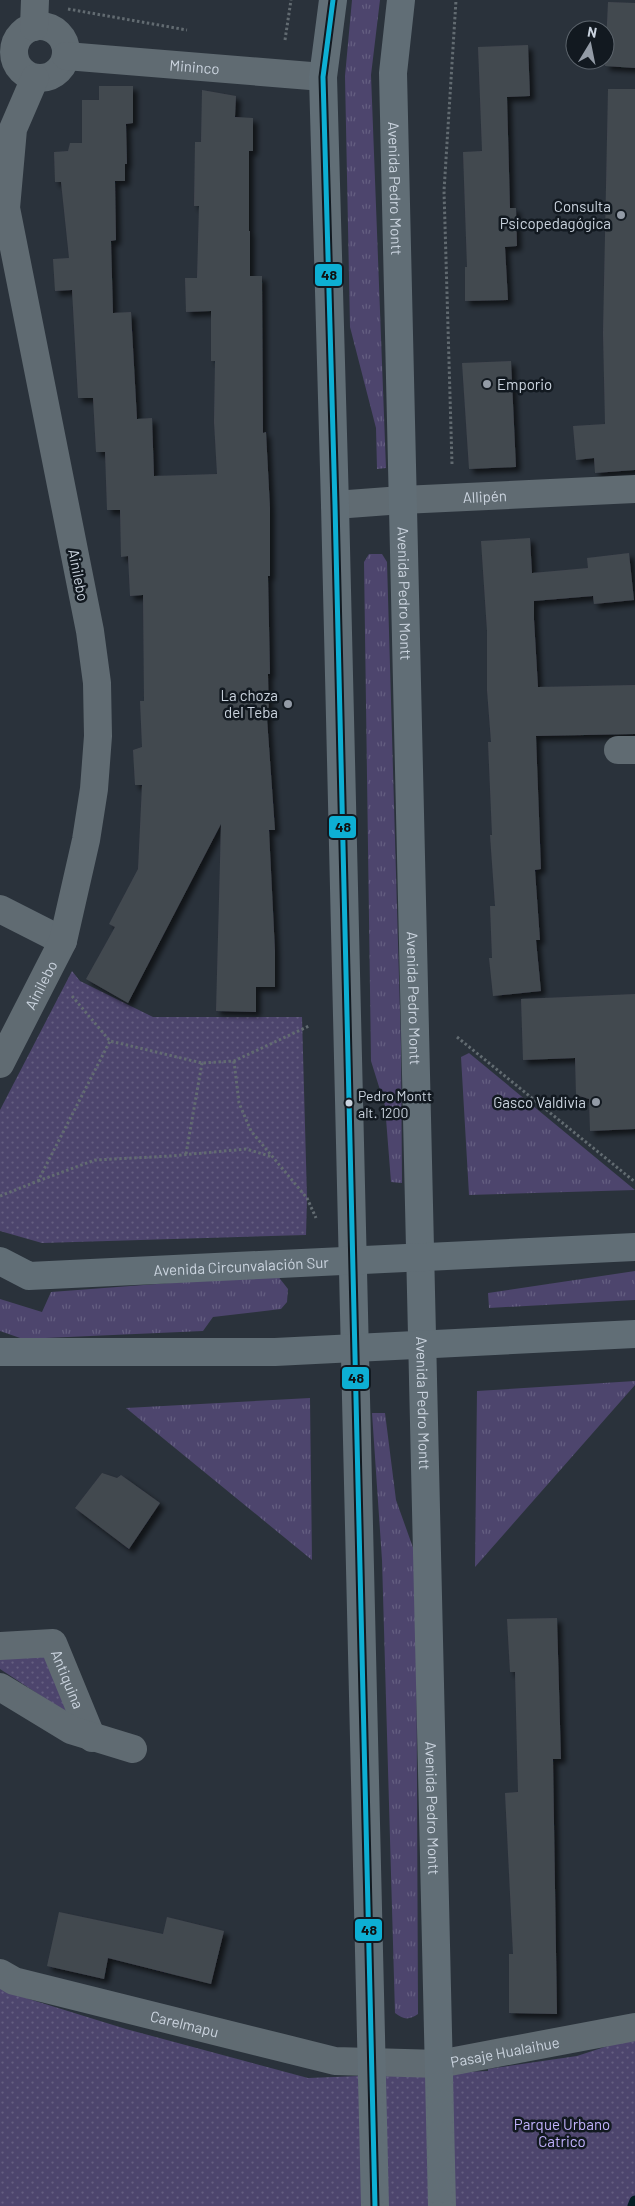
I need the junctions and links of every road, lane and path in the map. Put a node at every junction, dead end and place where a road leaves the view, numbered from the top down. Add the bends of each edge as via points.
1 (291, 0) edge
2 (333, 0) edge
3 (401, 0) edge
4 (456, 0) edge
5 (35, 10) edge
6 (189, 31) dead end
7 (284, 48) dead end
8 (66, 56) junction
9 (323, 77) junction
10 (35, 78) junction
11 (6, 132) edge
12 (3, 207) edge
13 (452, 464) dead end
14 (635, 489) edge
15 (402, 500) junction
16 (335, 505) junction
17 (0, 909) edge
18 (63, 941) junction
19 (70, 994) dead end
20 (309, 1026) dead end
21 (457, 1037) dead end
22 (110, 1041) junction
23 (234, 1061) junction
24 (0, 1064) edge
25 (202, 1064) junction
26 (186, 1154) junction
27 (273, 1157) junction
28 (38, 1180) junction
29 (635, 1182) edge
30 (0, 1196) edge
31 (316, 1218) dead end
32 (635, 1247) edge
33 (420, 1257) junction
34 (353, 1260) junction
35 (0, 1261) edge
36 (635, 1334) edge
37 (422, 1344) junction
38 (355, 1347) junction
39 (0, 1352) edge
40 (0, 1646) edge
41 (0, 1687) edge
42 (92, 1738) junction
43 (133, 1749) dead end
44 (0, 1973) edge
45 (635, 2027) edge
46 (373, 2062) junction
47 (439, 2064) junction
48 (375, 2206) edge
49 (442, 2206) edge

1 - 7 path
2 - 9 main road
3 - 15 main road, Avenida Pedro Montt via 393,73
4 - 13 path via 444,191
5 - 6 path
5 - 8 street via 58,33 66,48
5 - 10 street via 14,53 20,69
8 - 9 street, Mininco
8 - 10 street via 59,71 52,76
9 - 16 main road
10 - 11 street, Ainilebo
11 - 12 street, Ainilebo
12 - 18 street, Ainilebo via 90,631 96,683 98,736 94,789
14 - 15 street, Allipén
15 - 16 street, Allipén
15 - 33 main road, Avenida Pedro Montt
16 - 34 main road
17 - 18 street
18 - 24 street, Ainilebo
19 - 22 path
20 - 23 path
21 - 29 path
22 - 25 path
22 - 28 path
23 - 25 path
23 - 27 path via 239,1103 251,1131
25 - 26 path
26 - 27 path via 246,1149
26 - 28 path via 95,1160
27 - 31 path via 307,1198
28 - 30 path
32 - 33 main road, Avenida Circunvalación Sur
33 - 34 main road, Avenida Circunvalación Sur
33 - 37 main road, Avenida Pedro Montt
34 - 35 main road, Avenida Circunvalación Sur via 29,1276
34 - 38 main road
36 - 37 main road
37 - 38 main road
37 - 47 main road, Avenida Pedro Montt
38 - 39 main road via 275,1352
38 - 46 main road
40 - 42 street, Antiquina via 53,1643
41 - 42 street, Antiquina via 71,1730
42 - 43 street, Antiquina
44 - 46 street, Carelmapu via 14,1981 335,2062
45 - 47 street, Pasaje Hualaihue
46 - 47 street, Pasaje Hualaihue
46 - 48 main road
47 - 49 main road, Avenida Pedro Montt

